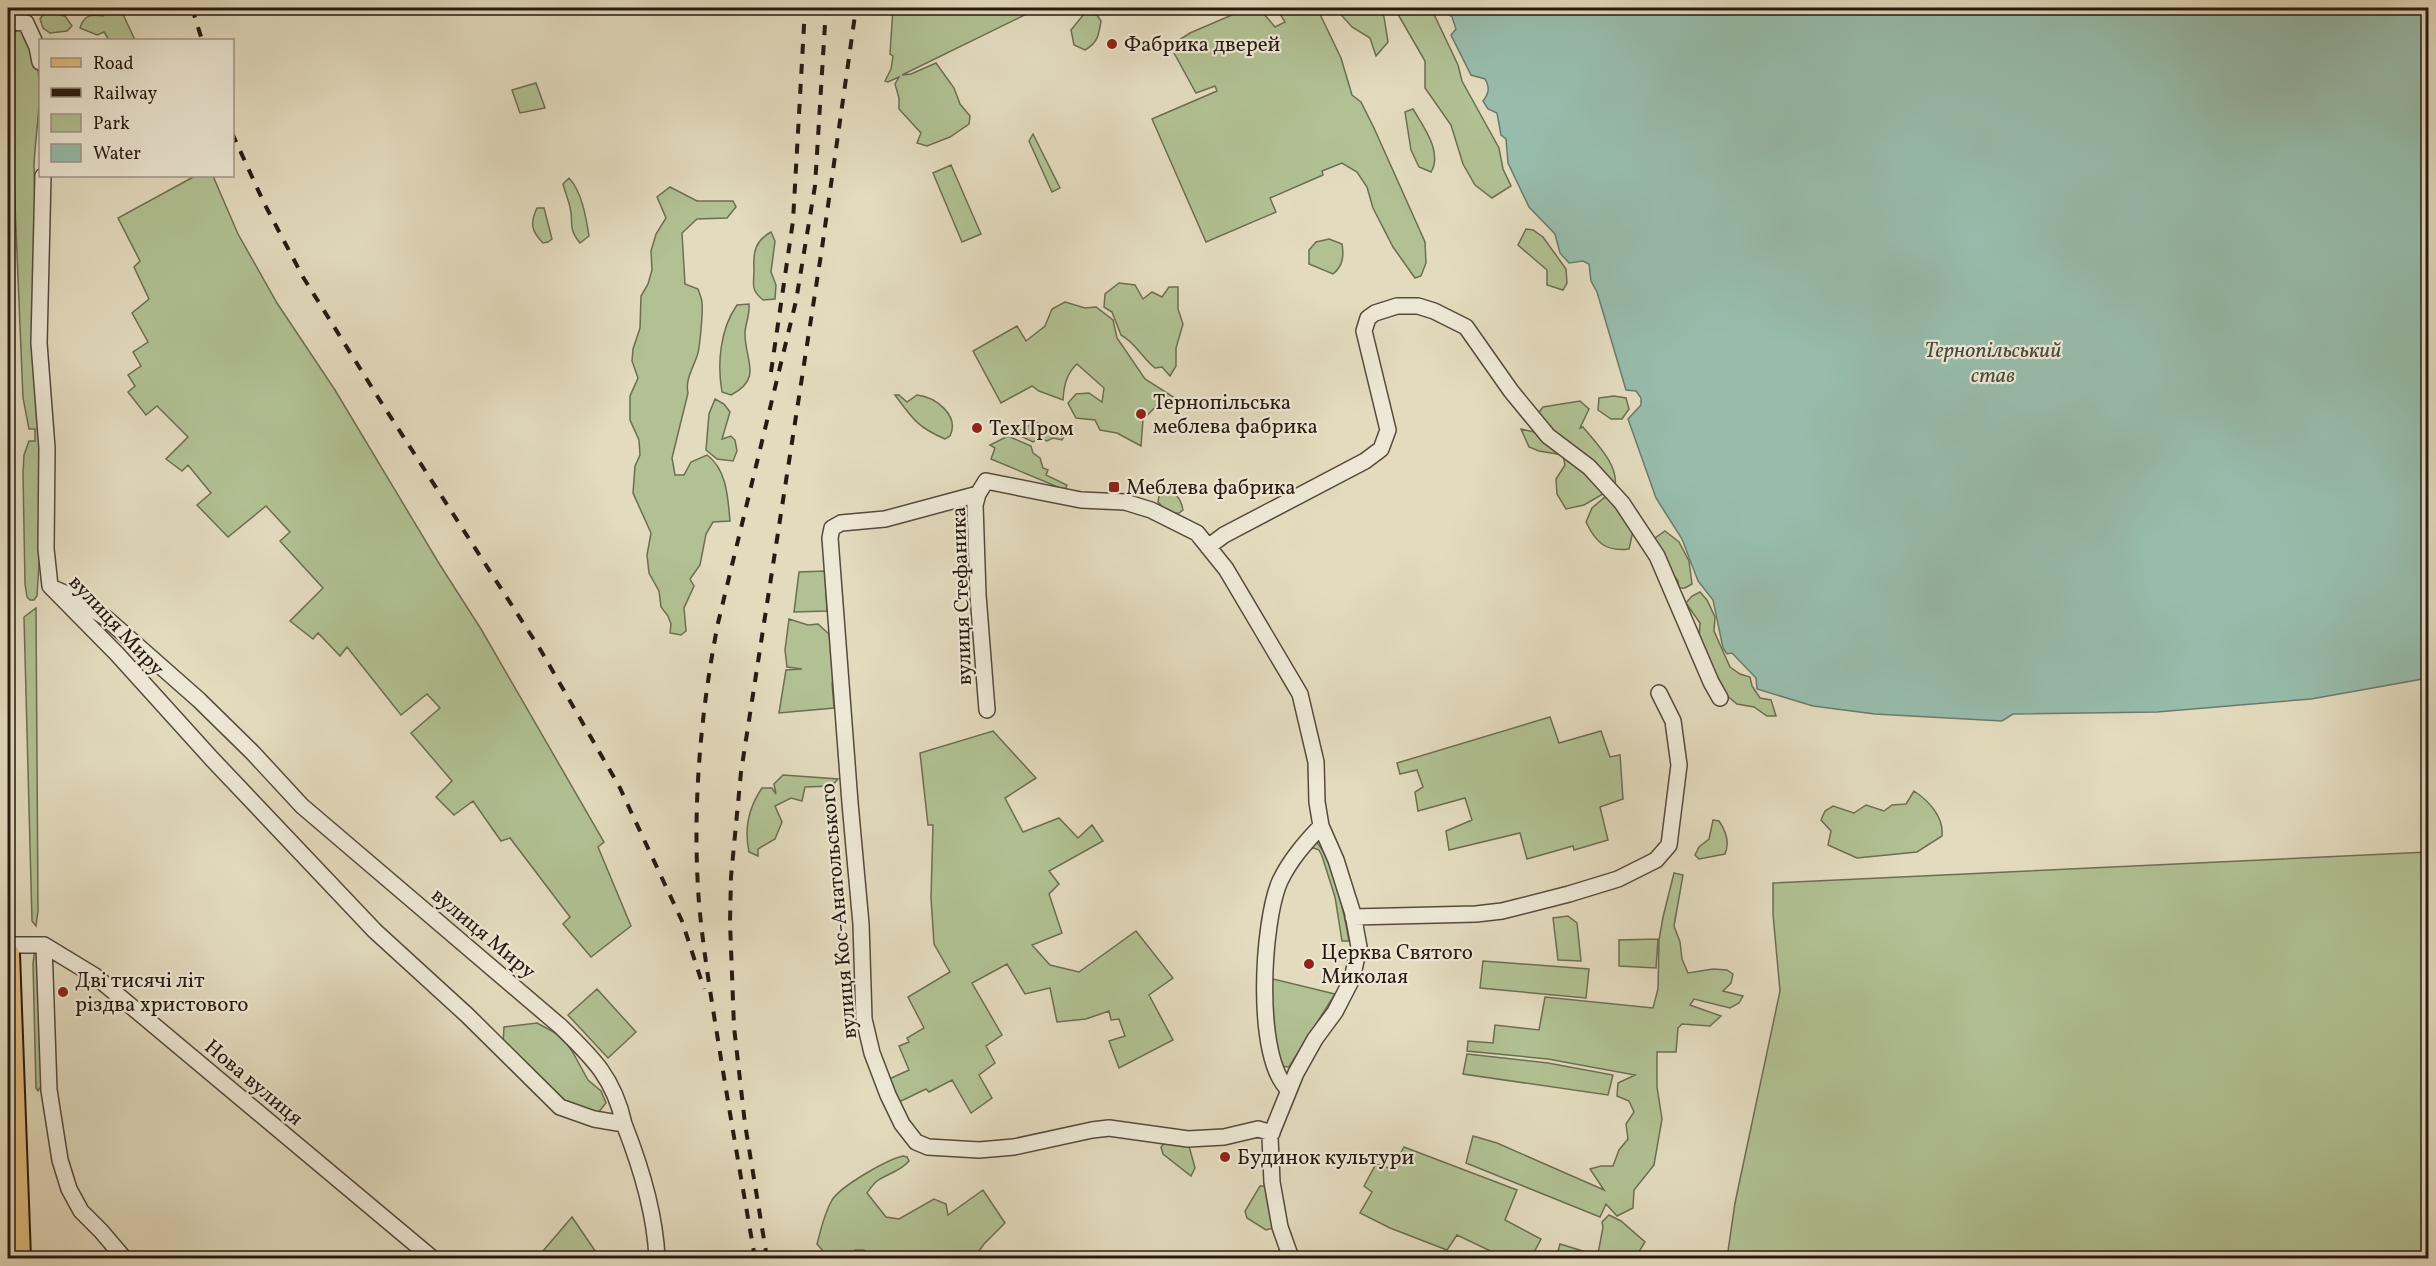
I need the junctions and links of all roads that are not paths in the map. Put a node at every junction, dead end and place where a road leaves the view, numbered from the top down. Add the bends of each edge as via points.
1 (8, 22) edge
2 (39, 57) edge
3 (43, 177) edge
4 (982, 488) junction
5 (1208, 547) junction
6 (50, 586) junction
7 (1659, 693) dead end
8 (1720, 698) dead end
9 (987, 710) dead end
10 (1321, 826) junction
11 (1353, 917) junction
12 (8, 945) edge
13 (44, 945) junction
14 (8, 954) edge
15 (1289, 1090) junction
16 (12, 1114) edge
17 (624, 1124) junction
18 (1272, 1133) junction
19 (19, 1258) edge
20 (124, 1258) edge
21 (432, 1258) edge
22 (657, 1258) edge
23 (1291, 1258) edge

1 - 2 street via 26,23
3 - 6 street via 39,343 47,448 46,549
4 - 5 street via 1125,502 1180,523 1197,533
4 - 9 street, вулиця Стефаника via 975,505
4 - 18 street, вулиця Кос-Анатольського via 885,519 841,523 832,528 830,538 861,924 864,1019 888,1095 916,1142 944,1149 1014,1147 1109,1128 1188,1139 1224,1137 1258,1129
5 - 8 street via 1381,449 1388,430 1365,324 1375,313 1397,306 1426,309 1466,327 1548,436 1589,467 1622,503 1657,556
5 - 10 street via 1254,613 1300,694 1316,762
6 - 17 street, вулиця Миру via 106,618 199,700 302,806 560,1026 596,1061 614,1090
6 - 17 street, вулиця Миру via 375,931 560,1107
7 - 11 street via 1672,722 1679,765 1669,845 1656,860 1618,879 1502,911
10 - 11 street
10 - 15 street via 1291,860 1271,910 1264,990 1267,1032 1280,1083
11 - 15 street via 1359,947 1352,979
12 - 13 street
13 - 20 street via 49,1090 60,1160 81,1211
13 - 21 street, Нова вулиця via 95,976
14 - 16 main road
15 - 18 street
16 - 19 main road
17 - 22 street, вулиця Миру via 652,1215
18 - 23 street via 1272,1182 1280,1227

